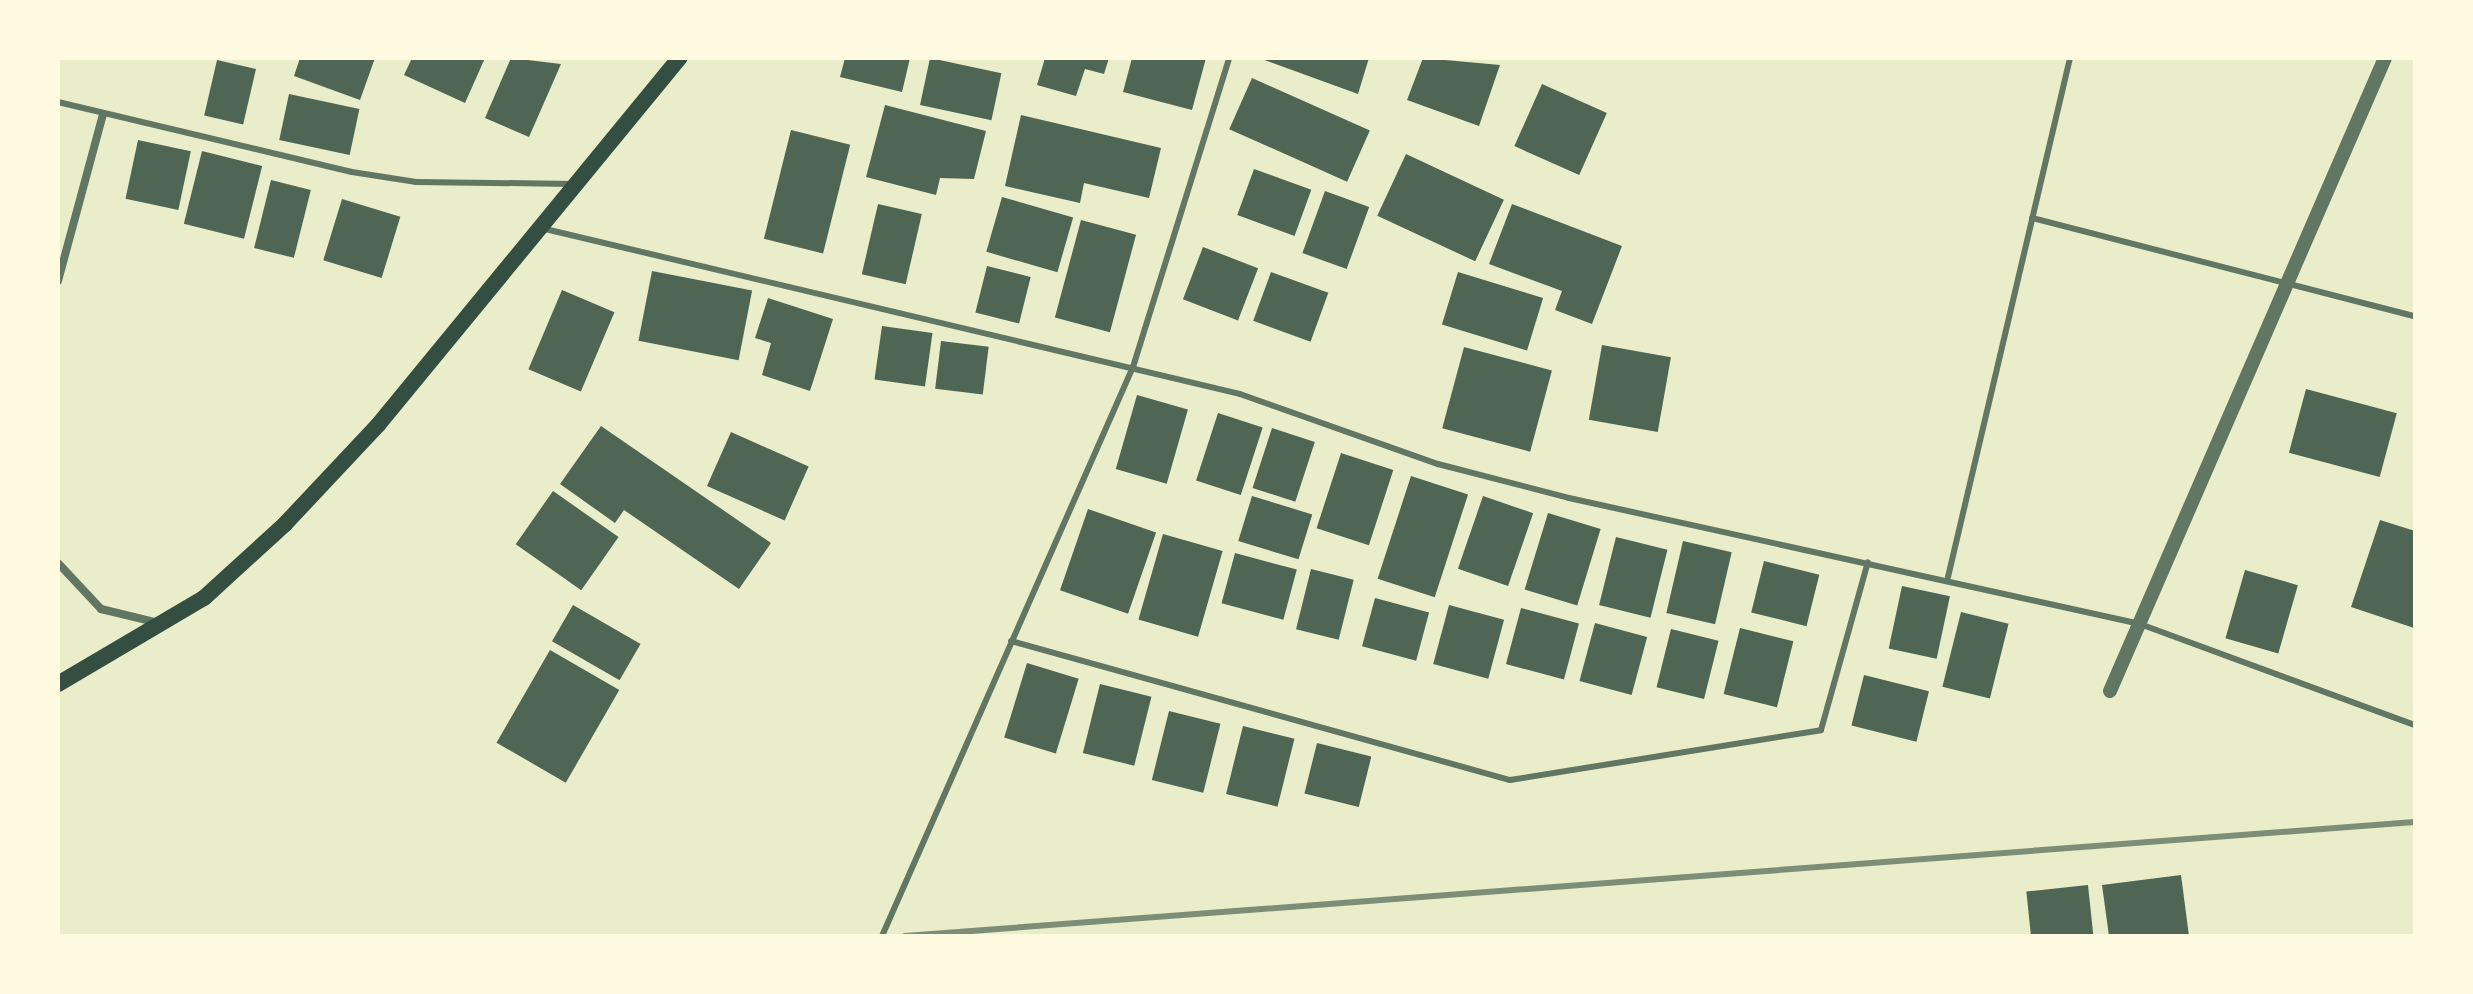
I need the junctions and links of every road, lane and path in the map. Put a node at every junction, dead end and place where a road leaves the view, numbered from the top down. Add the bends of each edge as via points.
1 (679, 58) edge
2 (1229, 58) edge
3 (2070, 58) edge
4 (2385, 58) edge
5 (58, 102) edge
6 (103, 114) junction
7 (580, 184) junction
8 (2032, 218) junction
9 (541, 228) junction
10 (58, 281) edge
11 (2287, 283) junction
12 (2415, 316) edge
13 (1133, 367) junction
14 (1868, 562) junction
15 (58, 563) edge
16 (1948, 577) junction
17 (159, 623) junction
18 (2140, 624) junction
19 (1011, 641) junction
20 (58, 684) edge
21 (2110, 691) dead end
22 (2415, 725) edge
23 (882, 936) edge

1 - 7 main road
2 - 13 lane
3 - 8 lane
4 - 11 street
5 - 6 lane
6 - 7 lane via 377,176
6 - 10 street
7 - 9 main road
8 - 11 lane
8 - 16 lane
9 - 13 lane
9 - 17 main road via 285,524 204,598
11 - 12 lane
11 - 18 street
13 - 14 lane via 1540,491
13 - 19 lane
14 - 16 lane
14 - 19 lane via 1821,730 1510,780
15 - 17 street via 101,609
16 - 18 lane
17 - 20 main road
18 - 21 street
18 - 22 lane
19 - 23 lane

